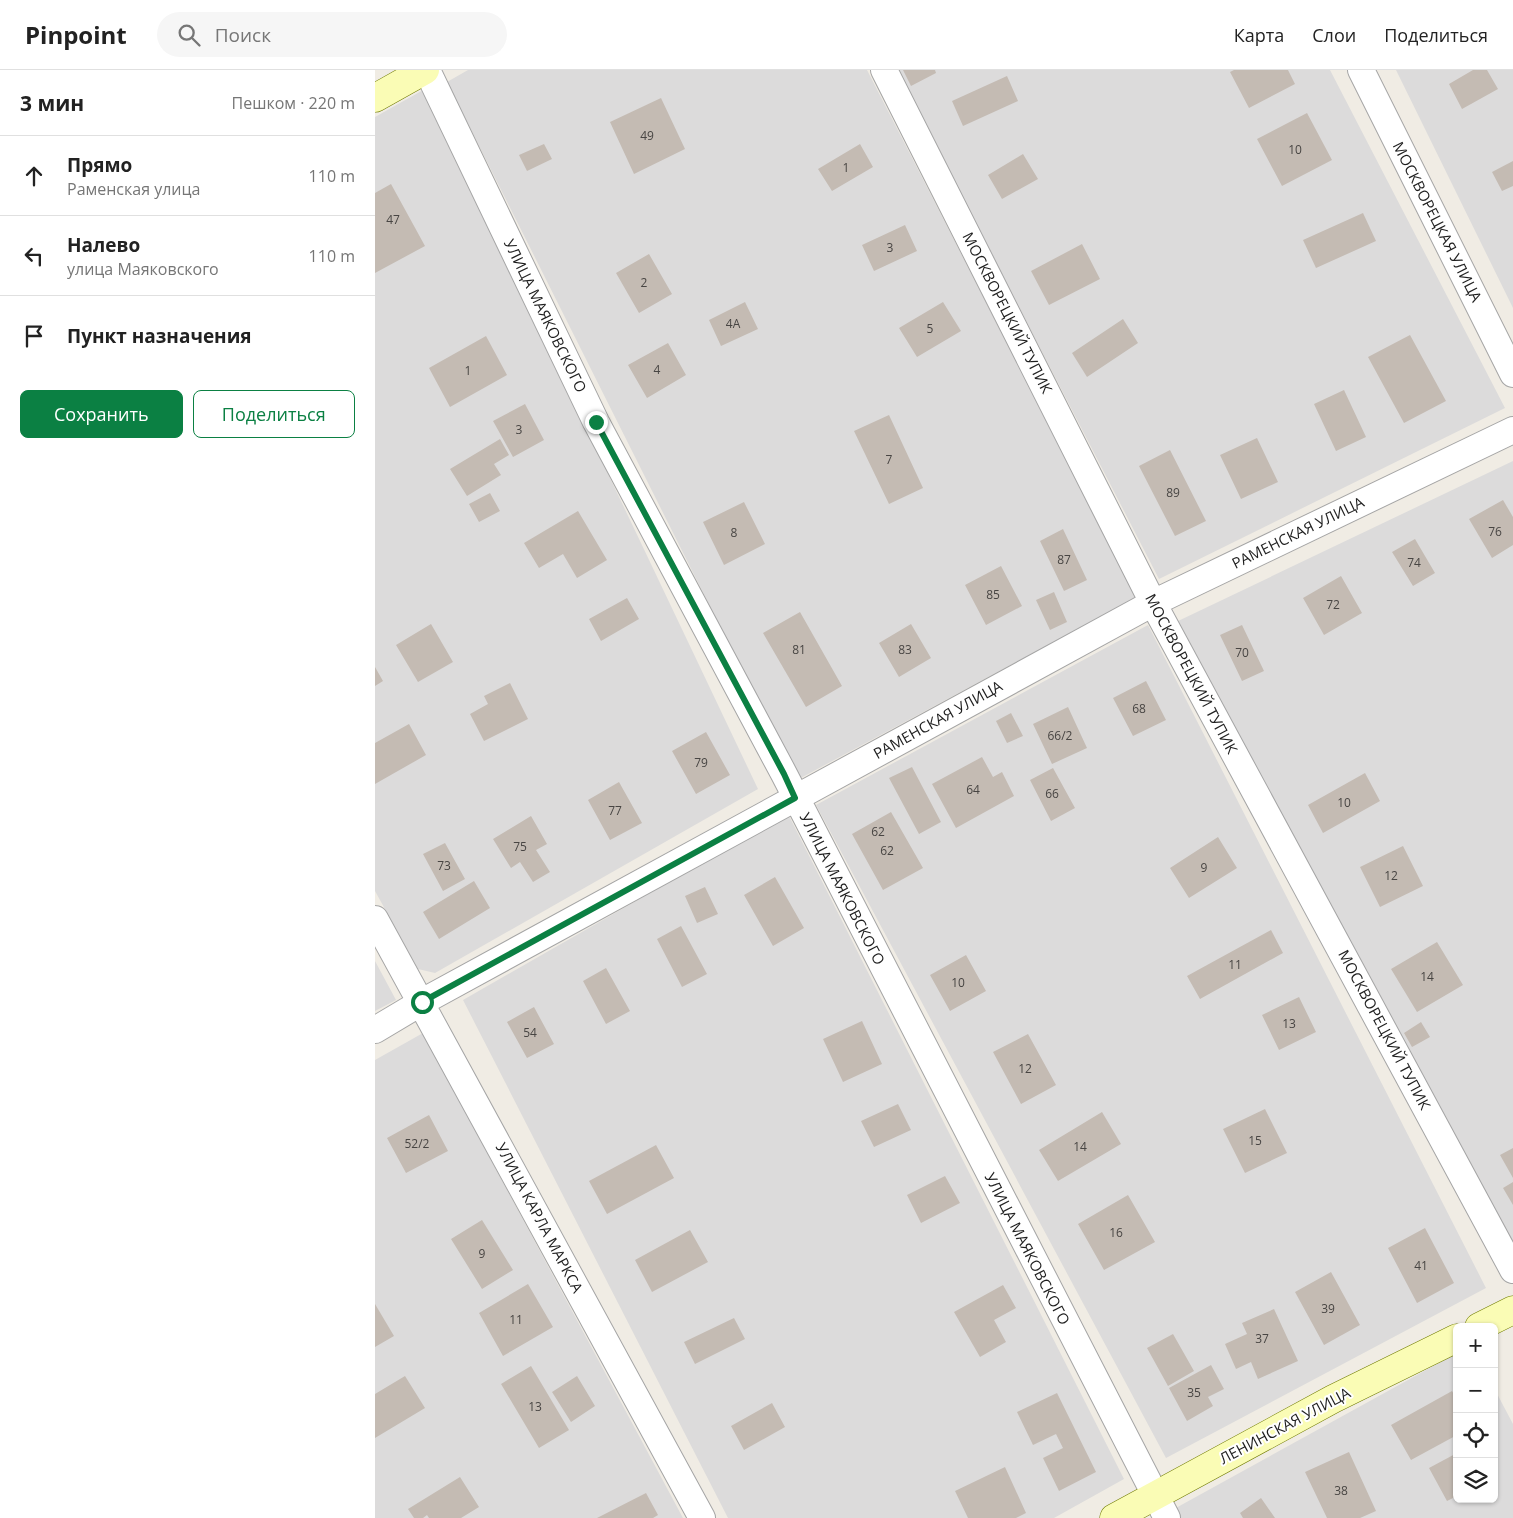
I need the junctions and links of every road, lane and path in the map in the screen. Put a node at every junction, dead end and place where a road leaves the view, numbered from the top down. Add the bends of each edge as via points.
1 (426, 70) edge
2 (884, 70) edge
3 (1361, 70) edge
4 (375, 98) edge
5 (1513, 374) edge
6 (1513, 430) edge
7 (1153, 603) junction
8 (795, 798) junction
9 (375, 918) edge
10 (422, 1002) junction
11 (375, 1030) edge
12 (1513, 1270) edge
13 (1513, 1310) edge
14 (1487, 1323) edge
15 (1453, 1340) edge
16 (1161, 1507) edge
17 (702, 1518) edge
18 (1114, 1518) edge

1 - 4 street
1 - 8 street, УЛИЦА МАЯКОВСКОГО via 596,422
2 - 7 street, МОСКВОРЕЦКИЙ ТУПИК
3 - 5 street, МОСКВОРЕЦКАЯ УЛИЦА
6 - 7 street, РАМЕНСКАЯ УЛИЦА
7 - 8 street, РАМЕНСКАЯ УЛИЦА
7 - 12 street, МОСКВОРЕЦКИЙ ТУПИК
8 - 10 street, РАМЕНСКАЯ УЛИЦА
8 - 16 street, УЛИЦА МАЯКОВСКОГО
9 - 10 street, УЛИЦА КАРЛА МАРКСА
10 - 11 street, РАМЕНСКАЯ УЛИЦА
10 - 17 street, УЛИЦА КАРЛА МАРКСА
13 - 14 street
15 - 16 street, ЛЕНИНСКАЯ УЛИЦА via 1333,1399
16 - 18 street, ЛЕНИНСКАЯ УЛИЦА

